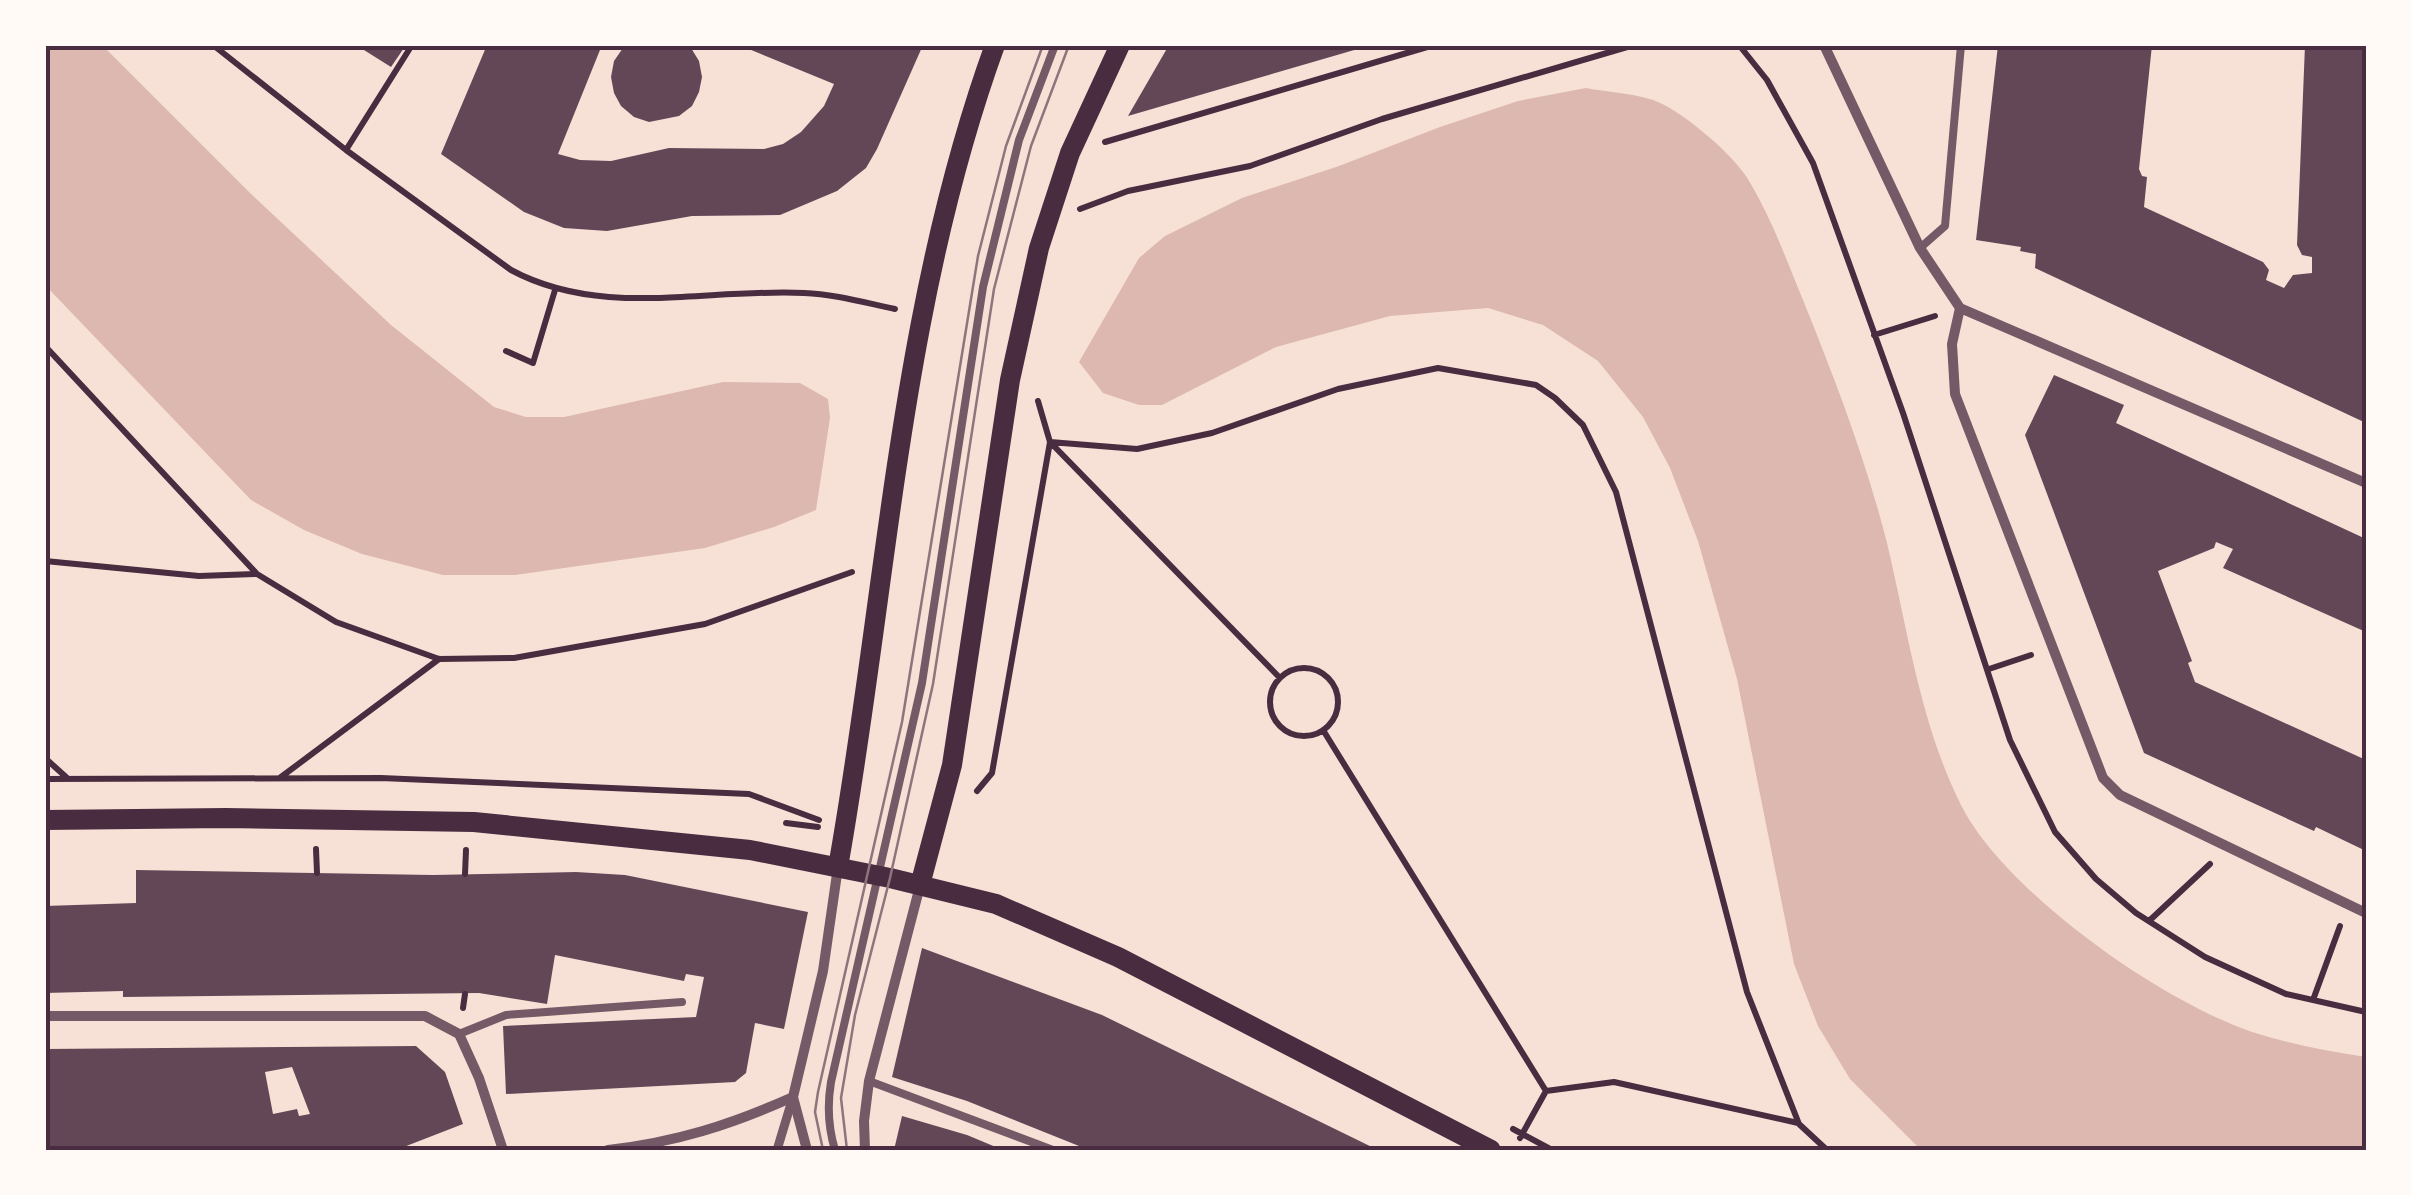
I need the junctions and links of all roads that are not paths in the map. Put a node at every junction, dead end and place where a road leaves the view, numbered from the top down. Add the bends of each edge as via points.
1 (995, 45) edge
2 (1055, 45) edge
3 (1120, 45) edge
4 (1824, 45) edge
5 (1961, 45) edge
6 (1920, 248) junction
7 (1960, 308) junction
8 (2366, 484) edge
9 (45, 820) edge
10 (838, 867) junction
11 (879, 876) junction
12 (920, 885) junction
13 (2366, 913) edge
14 (682, 1002) dead end
15 (45, 1016) edge
16 (459, 1034) junction
17 (869, 1082) junction
18 (793, 1097) junction
19 (503, 1150) edge
20 (608, 1150) edge
21 (777, 1150) edge
22 (807, 1150) edge
23 (836, 1150) edge
24 (866, 1150) edge
25 (1053, 1150) edge
26 (1490, 1150) edge

1 - 10 main road via 932,256
2 - 11 lane via 1019,140 983,287 922,683
3 - 12 main road via 1046,222 1010,380 952,766
4 - 6 street
5 - 6 lane via 1944,226
6 - 7 street
7 - 8 street
7 - 13 street via 1952,344 1955,394 2103,778 2120,795
9 - 10 main road via 474,822 750,850
10 - 11 main road
10 - 18 street via 823,971
11 - 12 main road
11 - 23 lane via 830,1090
12 - 17 street
12 - 26 main road via 996,904 1118,957
14 - 16 lane via 506,1014
15 - 16 street via 425,1016
16 - 19 street
17 - 24 street
17 - 25 lane
18 - 20 street via 703,1134
18 - 21 street
18 - 22 street

